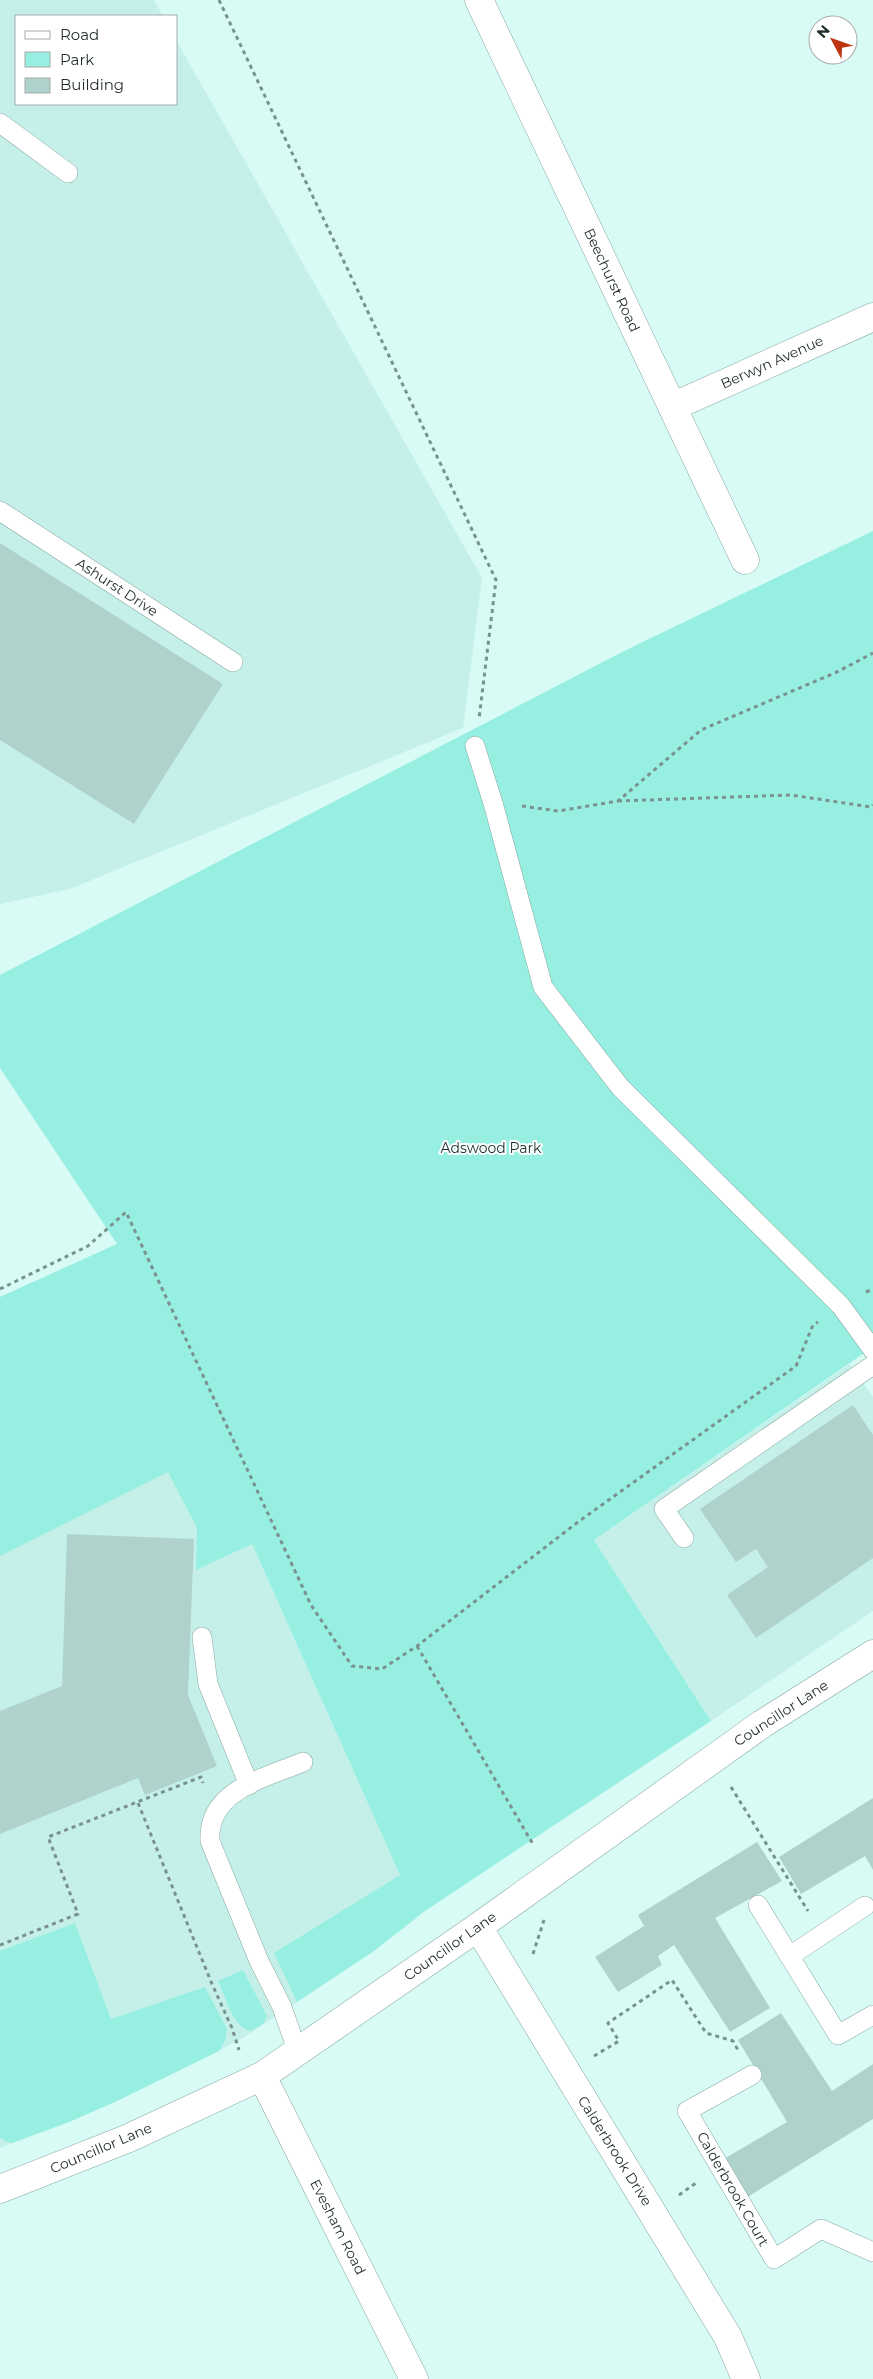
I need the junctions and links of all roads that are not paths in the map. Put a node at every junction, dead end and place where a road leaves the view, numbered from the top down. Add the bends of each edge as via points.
1 (479, 0) edge
2 (0, 123) edge
3 (68, 173) dead end
4 (873, 317) edge
5 (672, 407) junction
6 (0, 511) edge
7 (745, 560) dead end
8 (233, 662) dead end
9 (475, 746) road end
10 (873, 1350) edge
11 (873, 1365) edge
12 (684, 1538) dead end
13 (202, 1637) dead end
14 (873, 1654) edge
15 (303, 1762) dead end
16 (249, 1785) junction
17 (758, 1905) dead end
18 (865, 1906) dead end
19 (478, 1927) junction
20 (790, 1956) junction
21 (873, 2015) edge
22 (298, 2053) junction
23 (752, 2075) road end
24 (256, 2079) junction
25 (0, 2189) edge
26 (873, 2252) edge
27 (414, 2379) edge
28 (746, 2379) edge

1 - 5 street, Beechurst Road
2 - 3 lane
4 - 5 street, Berwyn Avenue
5 - 7 street, Beechurst Road
6 - 8 lane, Ashurst Drive
9 - 10 lane via 543,987 620,1087 841,1306
11 - 12 lane via 664,1509
13 - 16 lane via 208,1684
14 - 19 street, Councillor Lane via 762,1724
15 - 16 lane
16 - 22 lane via 226,1798 214,1812 209,1827 210,1841 259,1961 282,2007
17 - 20 lane
18 - 20 lane
19 - 22 street, Councillor Lane
19 - 28 street, Calderbrook Drive via 728,2337
20 - 21 lane via 838,2035
22 - 24 street, Councillor Lane
23 - 26 lane, Calderbrook Court via 687,2111 774,2259 822,2229
24 - 25 street, Councillor Lane via 129,2138
24 - 27 street, Evesham Road

